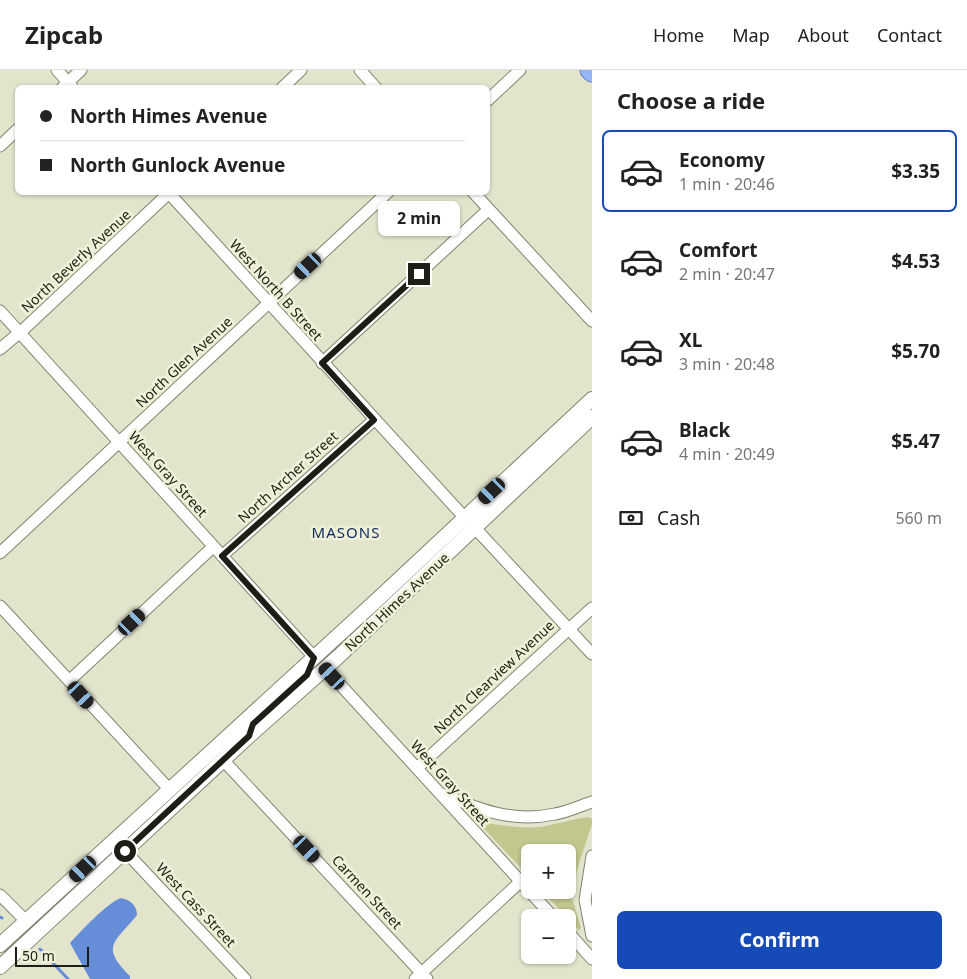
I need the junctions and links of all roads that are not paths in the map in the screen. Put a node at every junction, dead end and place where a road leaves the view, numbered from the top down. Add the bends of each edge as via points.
1 (57, 70) edge
2 (81, 70) edge
3 (301, 70) edge
4 (360, 70) edge
5 (520, 70) edge
6 (589, 70) edge
7 (592, 74) edge
8 (67, 85) edge
9 (69, 85) edge
10 (285, 85) edge
11 (373, 85) edge
12 (490, 98) edge
13 (15, 132) edge
14 (0, 146) edge
15 (167, 195) edge
16 (171, 195) edge
17 (385, 195) edge
18 (476, 195) edge
19 (488, 210) junction
20 (268, 304) junction
21 (0, 312) edge
22 (592, 321) edge
23 (19, 332) junction
24 (0, 349) edge
25 (322, 363) junction
26 (592, 399) edge
27 (592, 417) edge
28 (374, 420) junction
29 (119, 442) junction
30 (464, 518) junction
31 (475, 528) junction
32 (213, 546) junction
33 (0, 553) edge
34 (222, 556) junction
35 (378, 599) junction
36 (0, 606) edge
37 (592, 608) edge
38 (569, 629) junction
39 (592, 654) edge
40 (314, 658) junction
41 (325, 668) junction
42 (68, 681) junction
43 (249, 736) junction
44 (223, 760) junction
45 (417, 768) junction
46 (169, 789) junction
47 (440, 793) junction
48 (592, 802) edge
49 (125, 851) junction
50 (592, 856) edge
51 (83, 869) junction
52 (520, 882) junction
53 (0, 895) edge
54 (546, 909) edge
55 (26, 922) junction
56 (592, 936) edge
57 (576, 941) edge
58 (0, 945) edge
59 (17, 951) junction
60 (592, 959) edge
61 (0, 967) edge
62 (421, 977) edge
63 (244, 979) edge

1 - 8 street
2 - 9 street
3 - 10 street
4 - 11 street
5 - 12 street
6 - 7 main road
13 - 14 street
15 - 23 street, North Beverly Avenue
16 - 20 street, West North B Street
17 - 20 street, North Glen Avenue
18 - 19 street
19 - 22 street
19 - 25 street
20 - 25 street, West North B Street
20 - 29 street, North Glen Avenue
21 - 23 street, West Gray Street
23 - 24 street, North Beverly Avenue
23 - 29 street, West Gray Street
25 - 28 street, West North B Street
26 - 30 street, North Himes Avenue
27 - 31 street, North Himes Avenue
28 - 30 street, West North B Street
28 - 34 street, North Archer Street
29 - 32 street, West Gray Street
29 - 33 street, North Glen Avenue
30 - 35 street, North Himes Avenue
31 - 38 street
31 - 41 street, North Himes Avenue
32 - 34 street, West Gray Street
32 - 42 street
34 - 40 street, West Gray Street
35 - 40 street, North Himes Avenue
35 - 41 street via 370,615 330,655
36 - 42 street
37 - 38 street, North Clearview Avenue
38 - 39 street
38 - 45 street, North Clearview Avenue
40 - 43 street via 307,675 253,724
40 - 46 street, North Himes Avenue
41 - 43 street, North Himes Avenue
41 - 45 street, West Gray Street
42 - 46 street
43 - 44 street, North Himes Avenue
44 - 49 street, North Himes Avenue
44 - 62 street, Carmen Street
45 - 47 street, West Gray Street
46 - 49 street via 160,808 127,842
46 - 51 street, North Himes Avenue
47 - 48 street via 510,817 526,818 557,814
47 - 52 street, West Gray Street
49 - 59 street, North Himes Avenue
49 - 63 street, West Cass Street
50 - 56 street via 585,900
51 - 55 street, North Himes Avenue
51 - 59 street via 86,877 22,935
52 - 54 street, West Gray Street
52 - 62 street
53 - 55 street
55 - 58 street, North Himes Avenue
57 - 60 street
59 - 61 street, North Himes Avenue

